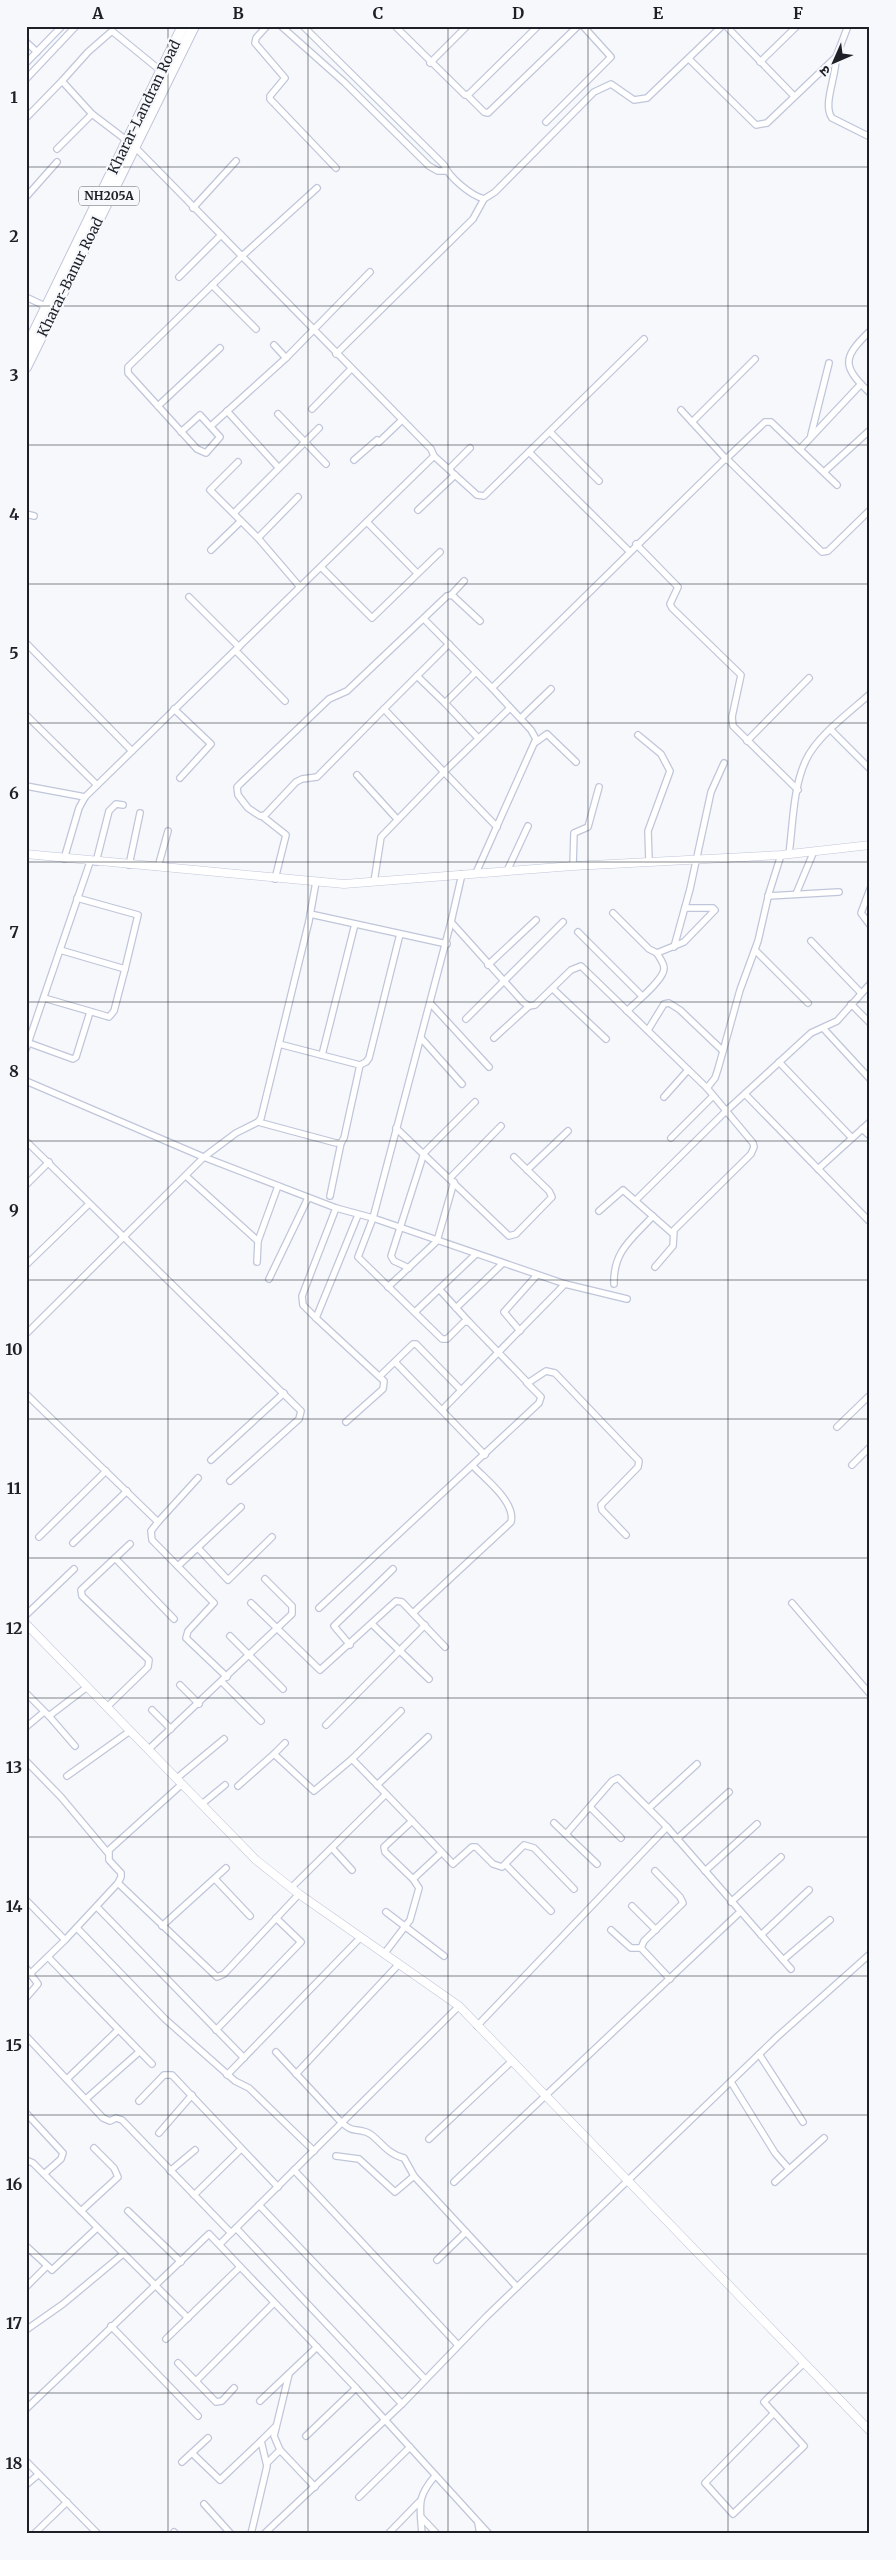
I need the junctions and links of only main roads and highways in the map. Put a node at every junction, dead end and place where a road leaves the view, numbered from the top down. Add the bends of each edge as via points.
1 (194, 26) edge
2 (181, 27) edge
3 (130, 143) junction
4 (26, 349) edge
5 (26, 367) edge

1 - 3 highway, Kharar-Banur Road / NH205A
2 - 3 highway, Kharar-Landran Road / NH205A
3 - 4 highway, Kharar-Landran Road / NH205A
3 - 5 highway, Kharar-Banur Road / NH205A

